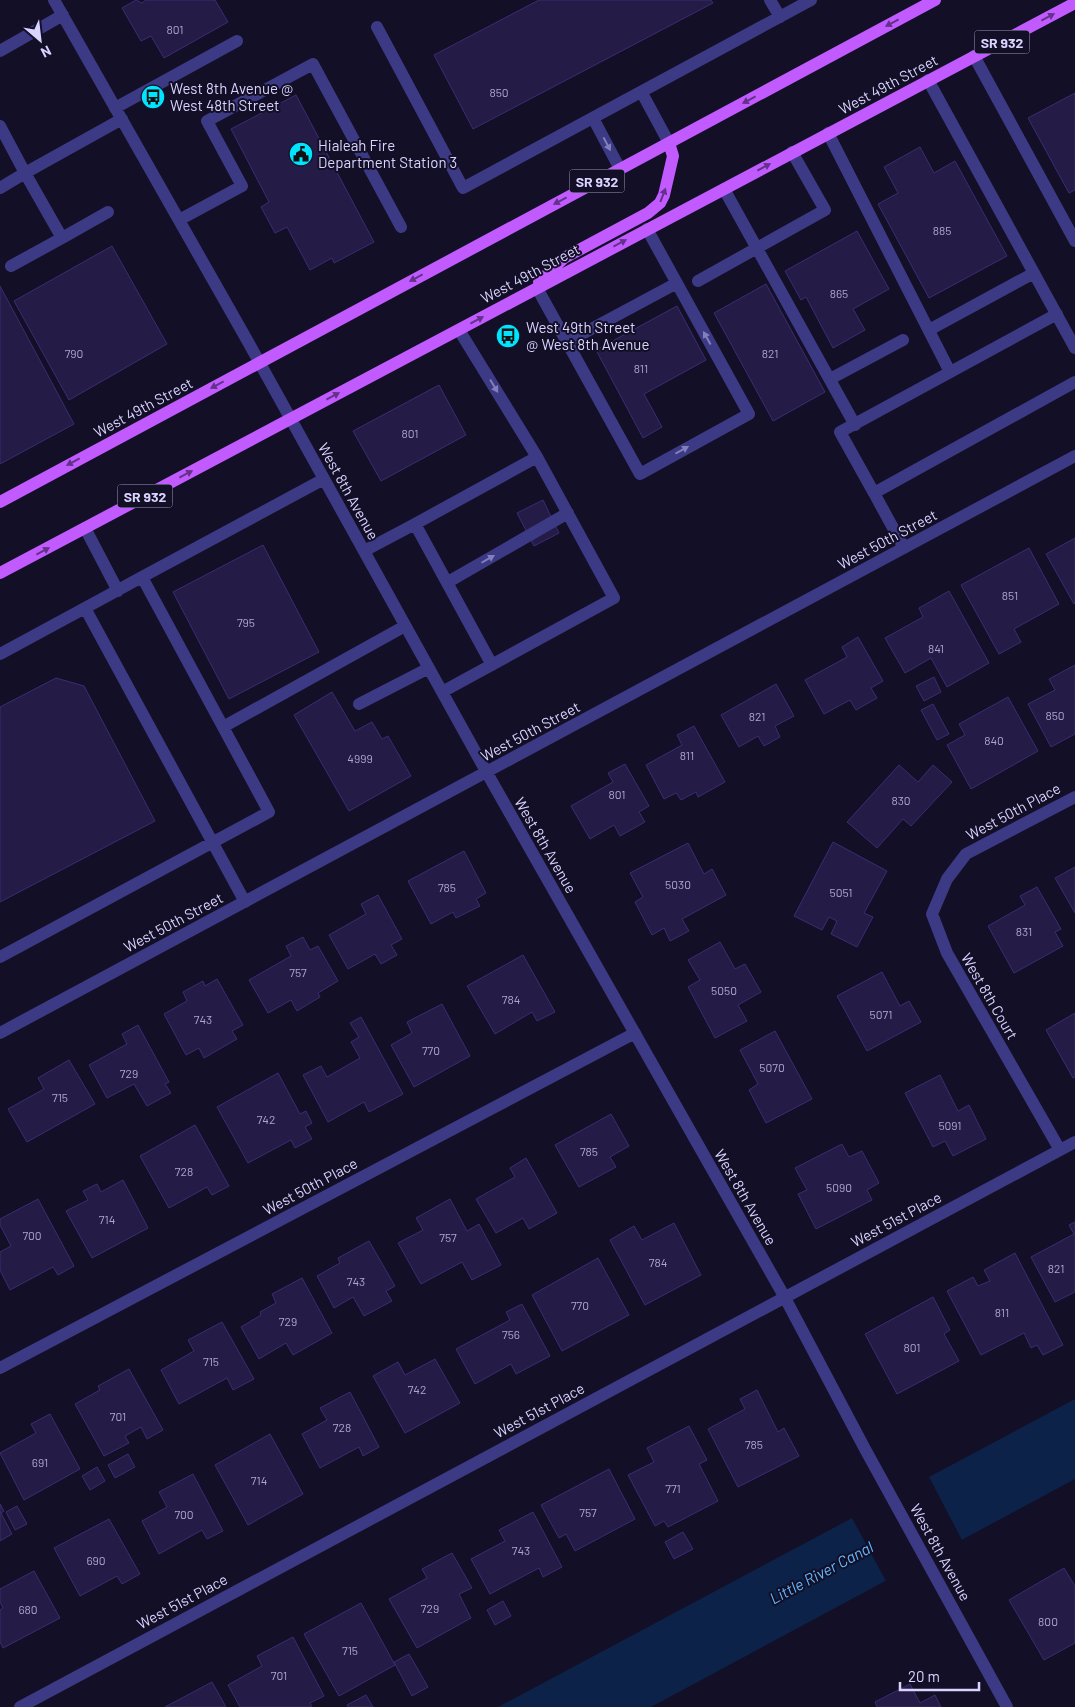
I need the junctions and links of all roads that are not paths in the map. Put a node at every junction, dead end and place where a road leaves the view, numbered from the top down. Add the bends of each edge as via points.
1 (54, 0) edge
2 (770, 0) edge
3 (811, 0) edge
4 (935, 0) edge
5 (1075, 3) edge
6 (63, 15) junction
7 (780, 18) junction
8 (377, 27) dead end
9 (237, 41) dead end
10 (0, 51) edge
11 (974, 56) junction
12 (928, 80) junction
13 (642, 93) junction
14 (118, 114) junction
15 (593, 118) junction
16 (0, 126) edge
17 (828, 133) junction
18 (669, 143) junction
19 (792, 152) junction
20 (620, 169) junction
21 (25, 173) junction
22 (0, 188) edge
23 (724, 189) junction
24 (108, 212) dead end
25 (179, 220) junction
26 (401, 227) dead end
27 (647, 230) junction
28 (62, 238) junction
29 (1075, 241) edge
30 (757, 248) junction
31 (11, 266) dead end
32 (1034, 273) junction
33 (698, 281) dead end
34 (676, 283) junction
35 (532, 291) junction
36 (1056, 314) junction
37 (459, 330) junction
38 (929, 330) junction
39 (903, 340) dead end
40 (567, 342) junction
41 (1075, 348) edge
42 (260, 362) junction
43 (950, 372) junction
44 (830, 379) junction
45 (1075, 382) edge
46 (290, 418) junction
47 (855, 424) junction
48 (1075, 456) edge
49 (537, 457) junction
50 (324, 479) junction
51 (874, 493) junction
52 (0, 502) edge
53 (568, 513) junction
54 (415, 524) junction
55 (84, 528) junction
56 (904, 548) junction
57 (364, 551) junction
58 (0, 574) edge
59 (142, 577) junction
60 (448, 582) junction
61 (118, 591) junction
62 (85, 608) junction
63 (405, 626) junction
64 (0, 654) edge
65 (492, 665) junction
66 (429, 668) junction
67 (442, 692) junction
68 (359, 704) dead end
69 (223, 727) junction
70 (487, 773) junction
71 (1075, 797) edge
72 (212, 842) junction
73 (966, 854) joint
74 (245, 902) junction
75 (0, 958) edge
76 (0, 1033) edge
77 (635, 1033) junction
78 (1075, 1142) edge
79 (1060, 1150) junction
80 (784, 1296) junction
81 (0, 1368) edge
82 (20, 1707) edge
83 (1007, 1707) edge

1 - 6 street, West 8th Avenue
2 - 7 street
3 - 7 street
4 -> 18 main road, West 49th Street / SR 932
11 -> 5 main road, West 49th Street / SR 932
6 - 10 street
6 - 14 street, West 8th Avenue
7 - 13 street
8 - 15 street via 463,188
9 - 14 street
11 - 12 main road, West 49th Street / SR 932
11 - 29 street
12 - 17 main road, West 49th Street / SR 932
12 - 32 street
13 - 15 street
13 - 18 street
14 - 21 street
14 - 25 street, West 8th Avenue
15 -> 20 street
16 - 21 street
17 - 19 main road, West 49th Street / SR 932
17 - 38 street
18 - 20 main road, West 49th Street / SR 932
35 -> 18 main road via 564,258 648,213 660,203 673,156
23 -> 19 main road, West 49th Street / SR 932
19 - 30 street via 825,210
20 -> 42 main road, West 49th Street / SR 932
21 - 22 street
21 - 28 street
23 - 27 main road, West 49th Street / SR 932
23 - 30 street
24 - 28 street
25 - 26 street via 242,186 207,121 313,64
25 - 42 street, West 8th Avenue
27 - 34 street
35 -> 27 main road, West 49th Street / SR 932
28 - 31 street
30 - 33 street
30 - 44 street
32 - 36 street
32 - 38 street
34 - 40 street
40 -> 34 street via 640,474 748,414
37 -> 35 main road, West 49th Street / SR 932
35 - 40 street
36 - 41 street
36 - 43 street
46 -> 37 main road, West 49th Street / SR 932
37 -> 49 street
38 - 43 street
39 - 44 street
42 - 46 street, West 8th Avenue
42 -> 52 main road, West 49th Street / SR 932
43 - 47 street
44 - 47 street
45 - 51 street
46 - 50 street, West 8th Avenue
55 -> 46 main road, West 49th Street / SR 932
47 - 51 street via 840,432
48 - 56 street, West 50th Street
49 - 53 street
49 - 54 street
50 - 57 street, West 8th Avenue
50 - 59 street
51 - 56 street
60 -> 53 street
53 - 65 street via 614,598
54 - 57 street
54 - 60 street
58 -> 55 main road, West 49th Street / SR 932
55 - 61 street
56 - 70 street, West 50th Street
57 - 63 street, West 8th Avenue
59 - 61 street
59 - 69 street
60 - 65 street
61 - 62 street
62 - 64 street
62 - 72 street
63 - 66 street, West 8th Avenue
63 - 69 street
65 - 67 street
66 - 67 street, West 8th Avenue
66 - 68 street
67 - 70 street, West 8th Avenue
69 - 72 street via 269,812
70 - 74 street, West 50th Street
70 - 77 street, West 8th Avenue
71 - 73 street, West 50th Place
72 - 74 street
72 - 75 street
73 - 79 street, West 8th Court via 947,878 932,914 947,953
74 - 76 street, West 50th Street
77 - 80 street, West 8th Avenue
77 - 81 street, West 50th Place
78 - 79 street, West 51st Place
79 - 80 street, West 51st Place
80 - 82 street, West 51st Place
80 - 83 street, West 8th Avenue

